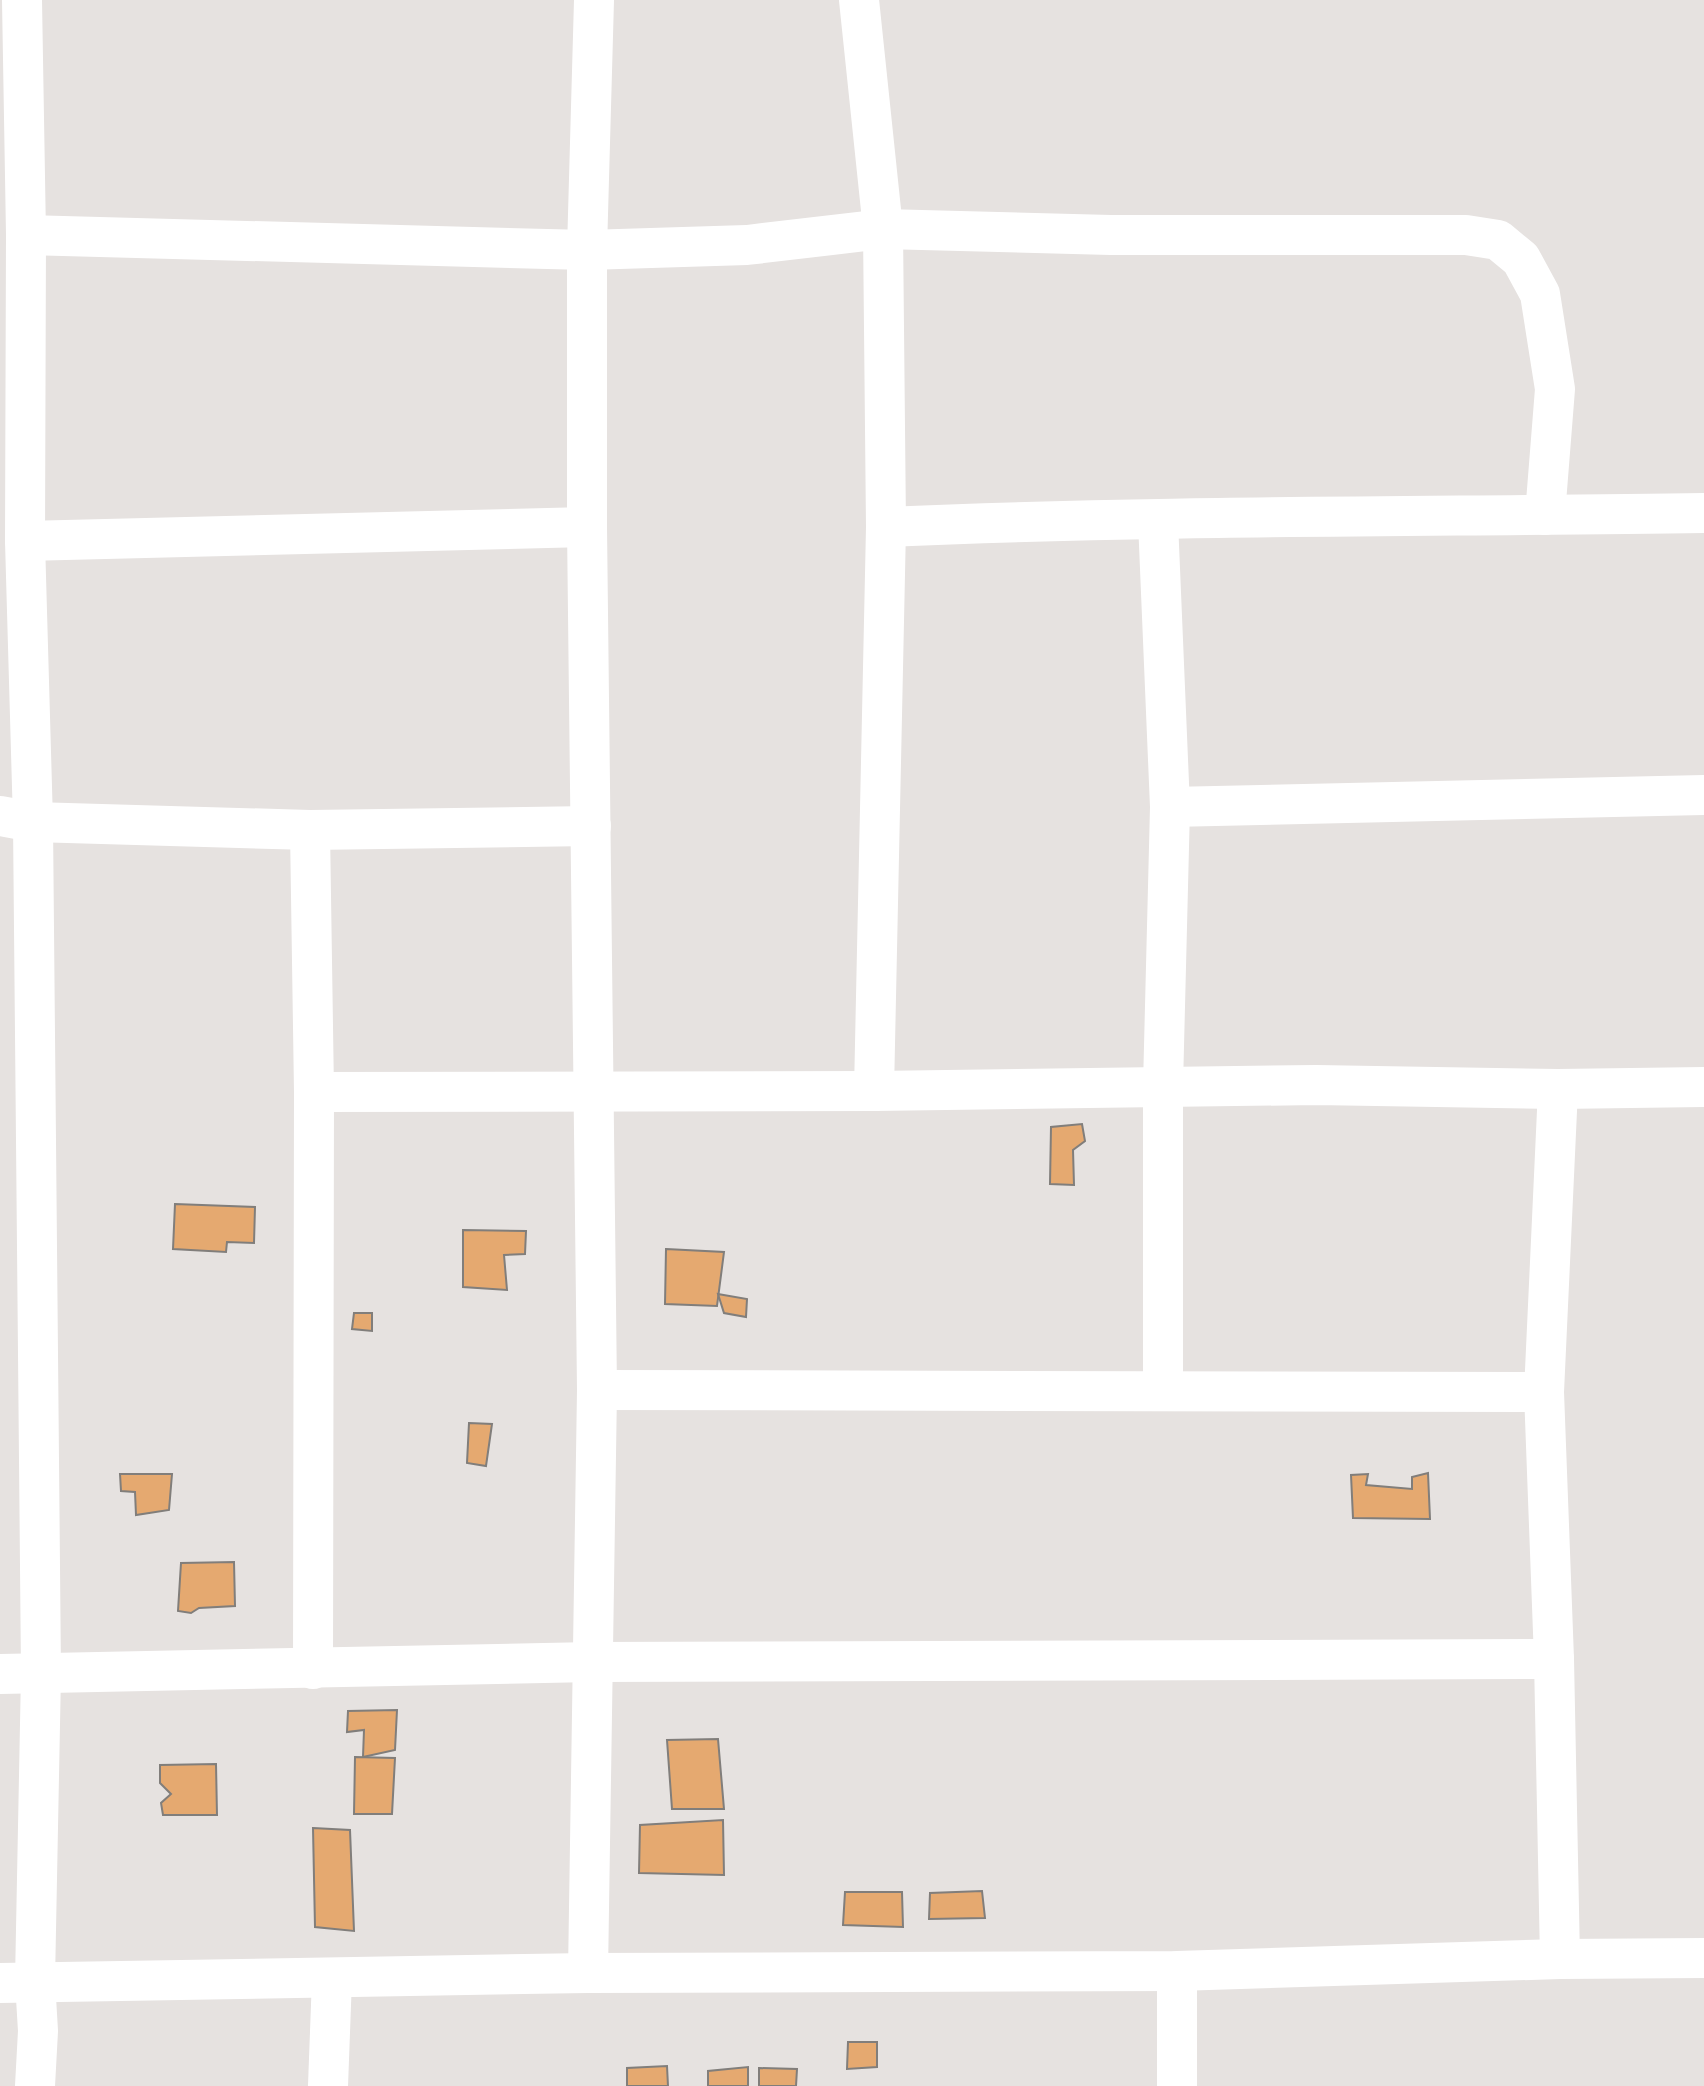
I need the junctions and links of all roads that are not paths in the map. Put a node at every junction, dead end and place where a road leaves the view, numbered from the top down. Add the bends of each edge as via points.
1 (22, 0) edge
2 (594, 0) edge
3 (859, 0) edge
4 (883, 229) junction
5 (26, 235) junction
6 (587, 250) junction
7 (1704, 513) edge
8 (1545, 515) junction
9 (1158, 521) junction
10 (587, 527) junction
11 (886, 527) junction
12 (25, 541) junction
13 (1704, 795) edge
14 (1170, 807) junction
15 (16, 819) edge
16 (591, 826) junction
17 (310, 830) junction
18 (1163, 1086) junction
19 (1704, 1087) edge
20 (1558, 1089) junction
21 (874, 1091) junction
22 (314, 1092) junction
23 (594, 1093) junction
24 (597, 1390) junction
25 (1163, 1391) junction
26 (1544, 1392) junction
27 (1554, 1659) junction
28 (592, 1662) junction
29 (313, 1669) junction
30 (41, 1673) junction
31 (0, 1674) edge
32 (1704, 1958) edge
33 (1560, 1959) junction
34 (1177, 1971) junction
35 (588, 1973) junction
36 (332, 1978) junction
37 (17, 1982) edge
38 (35, 2086) edge
39 (328, 2086) edge
40 (1177, 2086) edge

1 - 5 street
2 - 6 street
3 - 4 street
4 - 6 street via 747,245
4 - 8 street via 1466,235 1498,240 1521,259 1540,294 1545,322 1555,389
4 - 11 street
5 - 6 street
5 - 12 street
6 - 10 street
7 - 8 street
8 - 9 street
9 - 11 street
9 - 14 street
10 - 12 street
10 - 16 street
11 - 21 street
12 - 15 street
13 - 14 street
14 - 18 street
15 - 17 street
15 - 30 street
16 - 17 street
16 - 23 street
17 - 22 street
18 - 20 street
18 - 21 street
18 - 25 street
19 - 20 street
20 - 26 street
21 - 23 street
22 - 23 street
22 - 29 street
23 - 24 street
24 - 25 street
24 - 28 street
25 - 26 street
26 - 27 street
27 - 28 street
27 - 33 street
28 - 29 street
28 - 35 street
29 - 30 street
30 - 31 street
30 - 37 street
32 - 33 street
33 - 34 street
34 - 35 street
34 - 40 street
35 - 36 street
36 - 37 street
36 - 39 street
37 - 38 street via 38,2031

